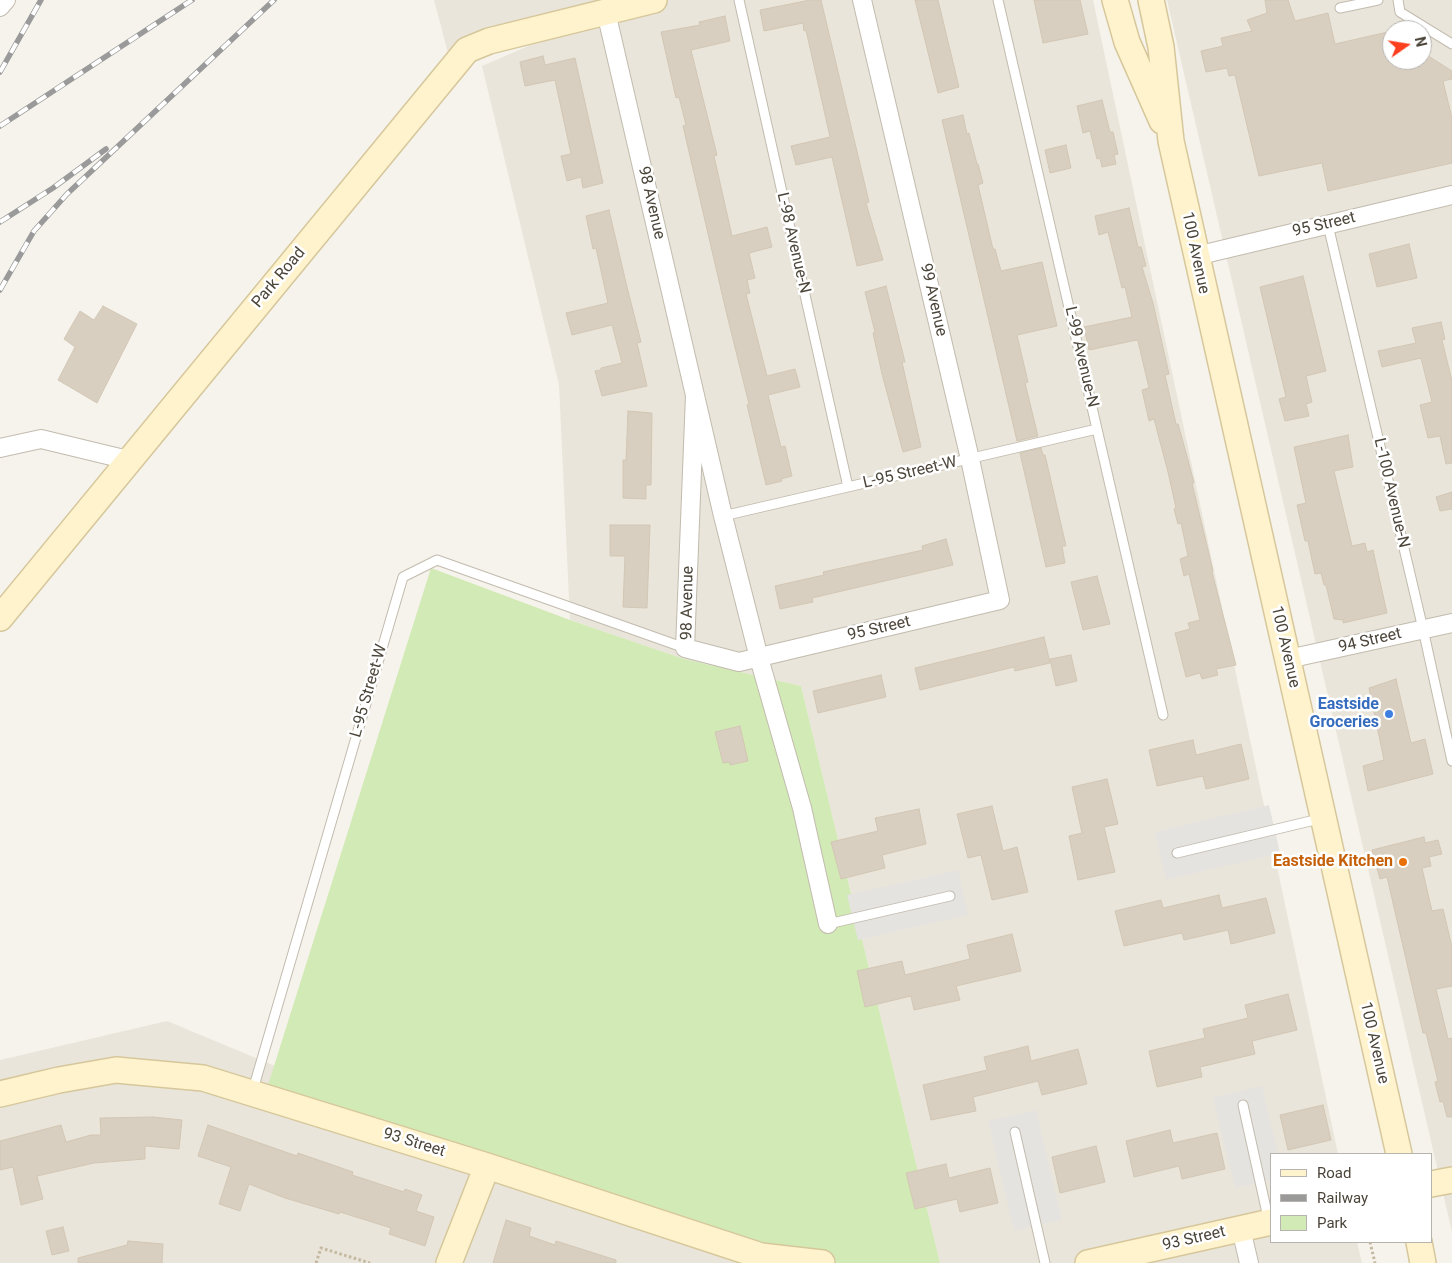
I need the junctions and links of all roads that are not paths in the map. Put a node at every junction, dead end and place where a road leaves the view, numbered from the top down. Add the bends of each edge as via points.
1 (6, 0) edge
2 (654, 0) edge
3 (739, 0) edge
4 (862, 0) edge
5 (998, 0) edge
6 (1115, 0) edge
7 (1151, 0) edge
8 (1378, 0) edge
9 (1398, 0) edge
10 (0, 7) edge
11 (1340, 8) dead end
12 (606, 12) junction
13 (1452, 44) edge
14 (1171, 141) junction
15 (1452, 195) edge
16 (1328, 224) junction
17 (1196, 256) junction
18 (696, 395) junction
19 (1097, 429) junction
20 (0, 448) edge
21 (970, 459) junction
22 (128, 460) junction
23 (848, 487) junction
24 (723, 516) junction
25 (1000, 600) joint
26 (0, 618) edge
27 (1452, 623) edge
28 (1423, 629) junction
29 (685, 648) junction
30 (759, 658) junction
31 (1288, 659) junction
32 (1163, 715) dead end
33 (1452, 761) edge
34 (1323, 818) junction
35 (1177, 853) dead end
36 (950, 896) dead end
37 (828, 924) joint
38 (252, 1093) junction
39 (0, 1094) edge
40 (1243, 1105) dead end
41 (1014, 1132) dead end
42 (1399, 1153) edge
43 (487, 1166) junction
44 (1452, 1180) edge
45 (1432, 1184) edge
46 (1270, 1222) edge
47 (1241, 1229) junction
48 (1419, 1243) edge
49 (759, 1259) edge
50 (449, 1263) edge
51 (822, 1263) edge
52 (1045, 1263) edge
53 (1088, 1263) edge
54 (1249, 1263) edge
55 (1423, 1263) edge

1 - 10 street
2 - 12 street, Park Road
3 - 23 lane, L-98 Avenue-N
4 - 21 street, 99 Avenue
5 - 19 lane, L-99 Avenue-N
6 - 14 street, 100 Avenue via 1127,42
7 - 14 street, 100 Avenue via 1161,46
8 - 11 lane
9 - 13 lane via 1400,12
12 - 18 street, 98 Avenue
12 - 22 street, Park Road via 488,41 467,50
14 - 17 street, 100 Avenue
15 - 16 street, 95 Street
16 - 17 street, 95 Street
16 - 28 lane, L-100 Avenue-N
17 - 31 street, 100 Avenue
18 - 24 street, 98 Avenue
18 - 29 street, 98 Avenue
19 - 21 lane, L-95 Street-W
19 - 32 lane, L-99 Avenue-N
20 - 22 street via 41,439
21 - 23 lane, L-95 Street-W
21 - 25 street, 99 Avenue
22 - 26 street, Park Road
23 - 24 lane, L-95 Street-W
24 - 30 street, 98 Avenue
25 - 30 street, 95 Street
27 - 28 street, 94 Street
28 - 31 street, 94 Street
28 - 33 lane, L-100 Avenue-N
29 - 30 street, 98 Avenue via 739,662
29 - 38 lane, L-95 Street-W via 437,560 403,577
30 - 37 street, 98 Avenue via 802,808
31 - 34 street, 100 Avenue
34 - 35 lane
34 - 42 street, 100 Avenue
36 - 37 lane
38 - 39 street, 93 Street via 203,1078 116,1070
38 - 43 street, 93 Street
40 - 46 lane
41 - 52 lane
43 - 49 street, 93 Street
43 - 50 street
44 - 45 street
46 - 47 street, 93 Street
47 - 53 street, 93 Street
47 - 54 street
48 - 55 street
49 - 51 street, 93 Street

